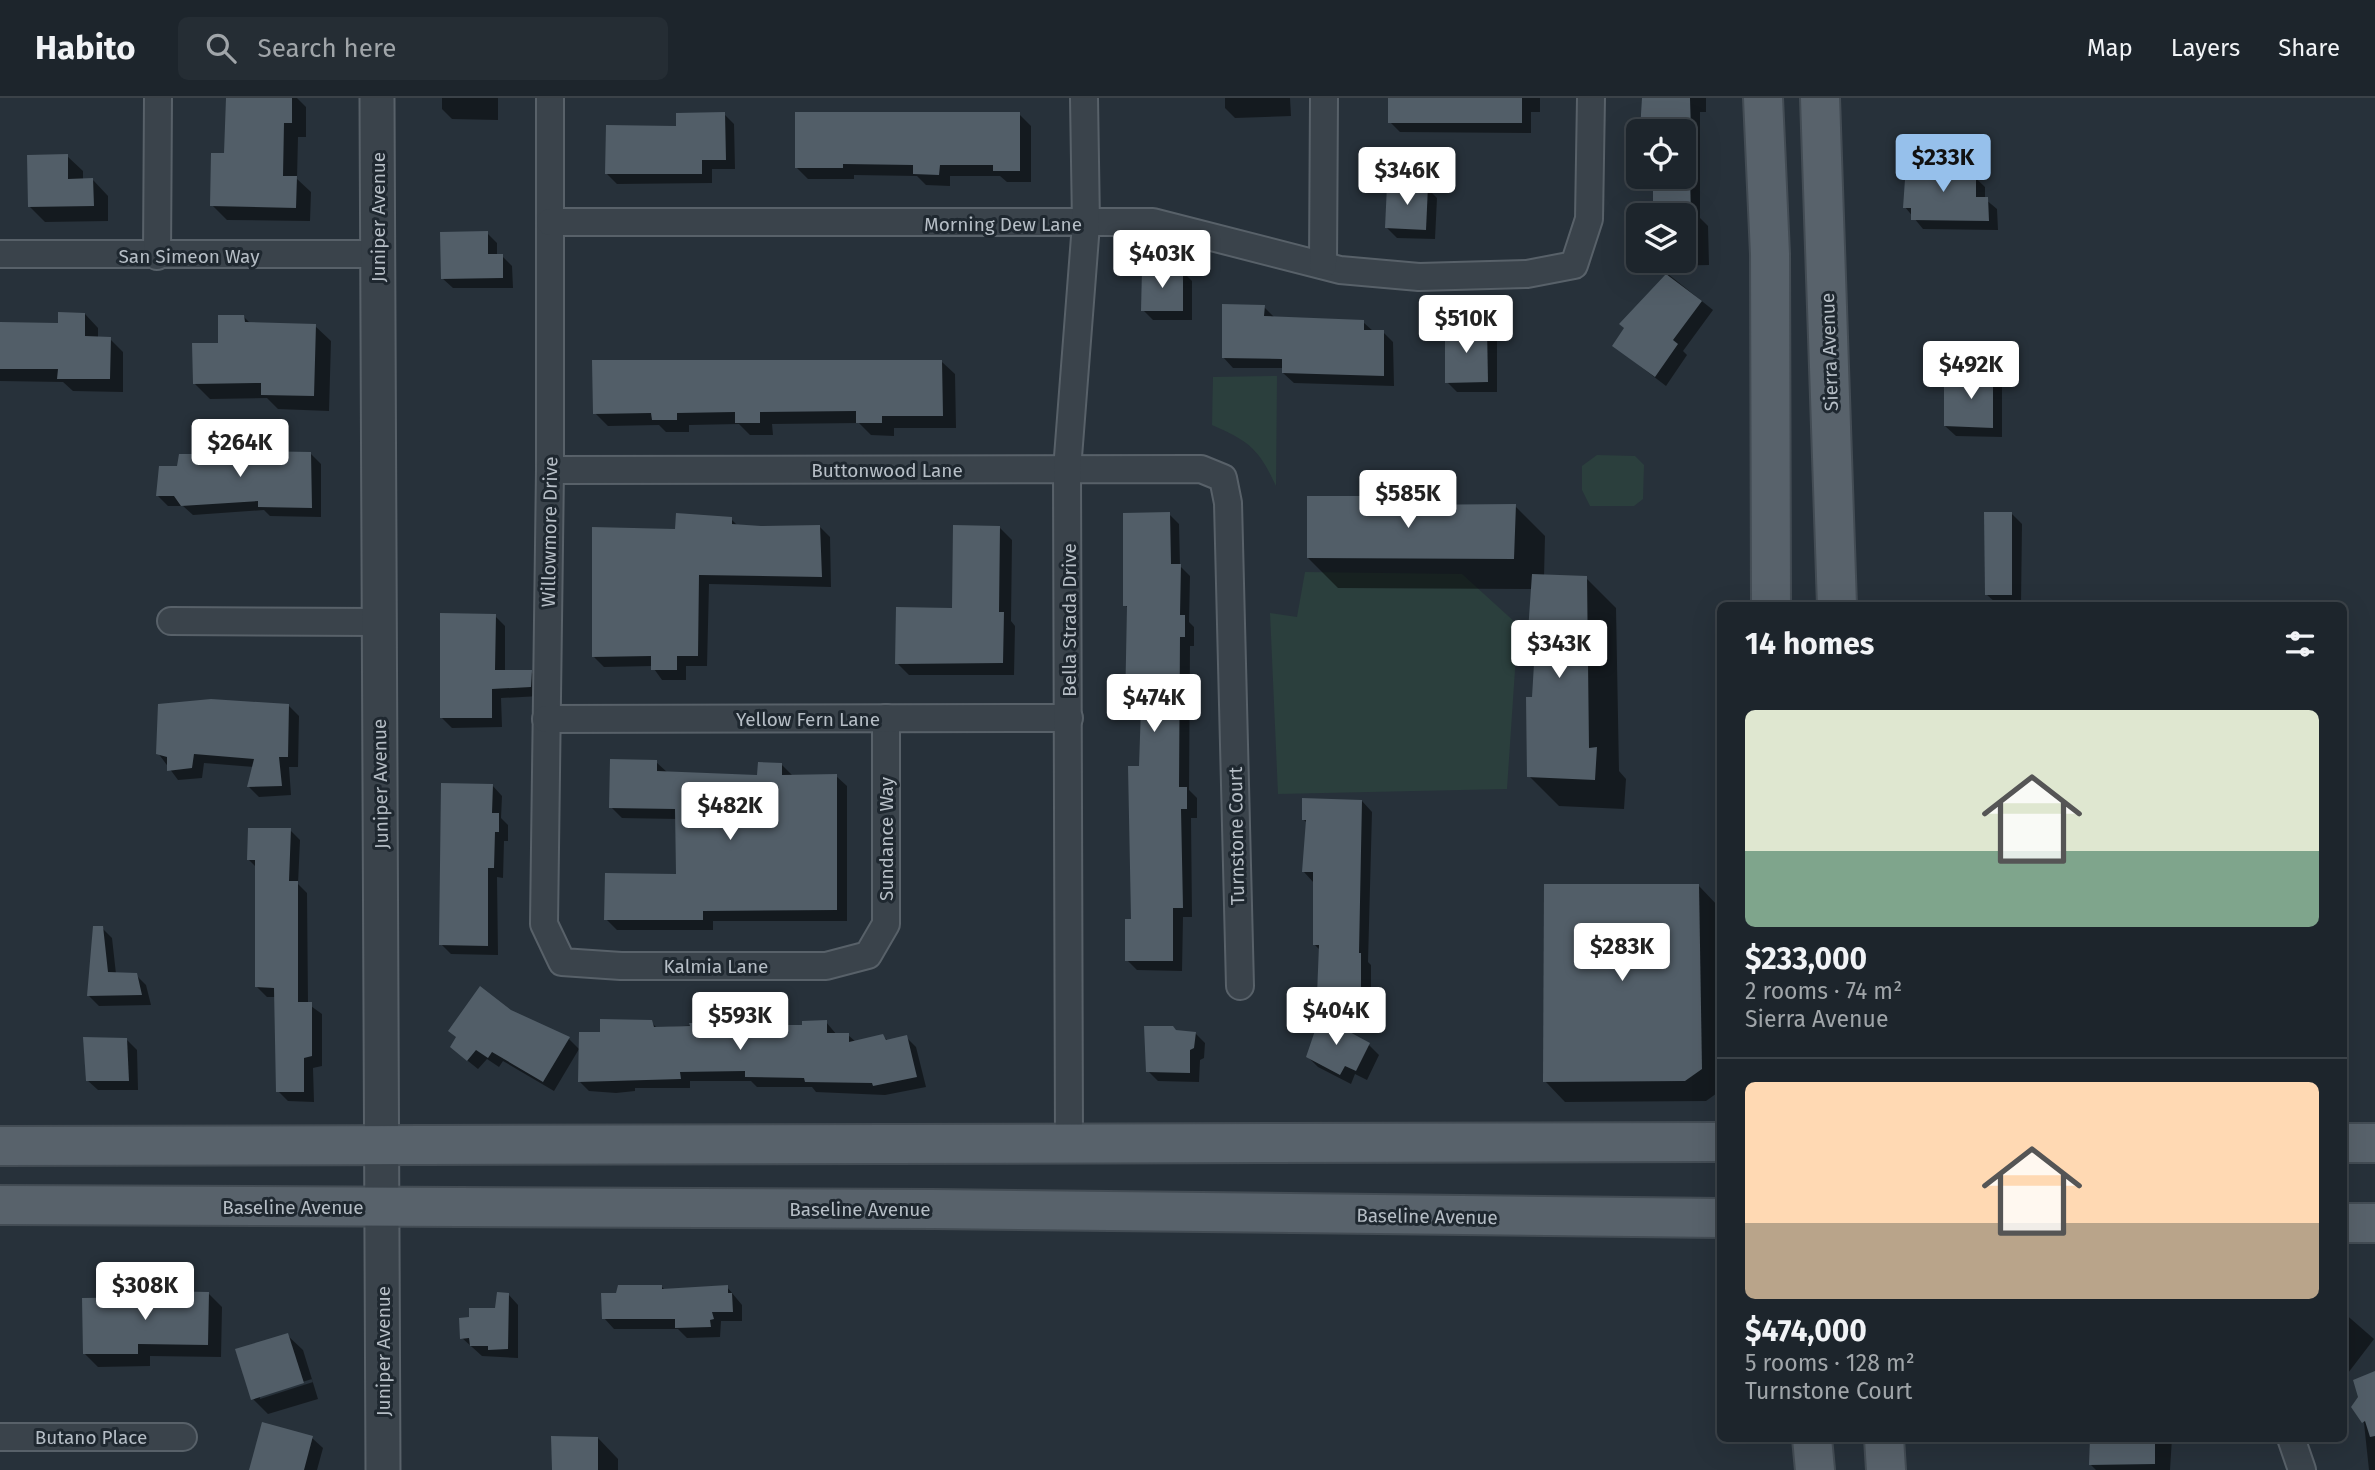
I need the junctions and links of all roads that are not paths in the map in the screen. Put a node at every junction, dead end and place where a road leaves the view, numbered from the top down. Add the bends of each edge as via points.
1 (158, 98) edge
2 (377, 98) edge
3 (550, 98) edge
4 (1084, 98) edge
5 (1324, 98) edge
6 (1591, 98) edge
7 (1763, 98) edge
8 (1820, 98) edge
9 (550, 222) junction
10 (1086, 224) junction
11 (0, 254) edge
12 (377, 254) junction
13 (157, 256) junction
14 (1323, 265) junction
15 (550, 470) junction
16 (1067, 470) junction
17 (1223, 478) joint
18 (1771, 602) edge
19 (1837, 602) edge
20 (171, 621) dead end
21 (378, 622) junction
22 (886, 718) junction
23 (1069, 718) junction
24 (547, 719) junction
25 (868, 955) joint
26 (562, 962) joint
27 (1240, 986) dead end
28 (1717, 1142) edge
29 (382, 1143) junction
30 (1069, 1143) junction
31 (2347, 1143) edge
32 (2375, 1143) edge
33 (0, 1146) edge
34 (0, 1205) edge
35 (382, 1208) junction
36 (1717, 1218) edge
37 (2347, 1223) edge
38 (2375, 1223) edge
39 (0, 1437) edge
40 (183, 1437) dead end
41 (1812, 1442) edge
42 (1884, 1442) edge
43 (2292, 1442) edge
44 (383, 1470) edge
45 (1815, 1470) edge
46 (1886, 1470) edge
47 (2302, 1470) edge

1 - 13 street
2 - 12 street, Juniper Avenue
3 - 9 street, Willowmore Drive
4 - 10 street, Bella Strada Drive
5 - 14 street
6 - 14 street, Morning Dew Lane via 1589,219 1574,265 1527,274 1419,277
7 - 18 main road via 1770,254
8 - 19 main road, Sierra Avenue
9 - 10 street, Morning Dew Lane
9 - 15 street, Willowmore Drive
10 - 14 street, Morning Dew Lane via 1153,222
10 - 16 street, Bella Strada Drive
11 - 13 street, San Simeon Way
12 - 13 street, San Simeon Way
12 - 21 street, Juniper Avenue
15 - 16 street, Buttonwood Lane
15 - 24 street, Willowmore Drive
16 - 17 street, Buttonwood Lane via 1201,468
16 - 23 street, Bella Strada Drive
17 - 27 street, Turnstone Court via 1228,503
20 - 21 street
21 - 29 street, Juniper Avenue
22 - 23 street, Yellow Fern Lane
22 - 24 street, Yellow Fern Lane
22 - 25 street, Sundance Way via 886,924
23 - 30 street, Bella Strada Drive
24 - 26 street, Willowmore Drive via 544,924
25 - 26 street, Kalmia Lane via 826,966
28 - 30 main road
29 - 30 main road
29 - 33 main road
29 - 35 street, Juniper Avenue
31 - 32 main road
34 - 35 main road, Baseline Avenue
35 - 36 main road, Baseline Avenue
35 - 44 street, Juniper Avenue
37 - 38 main road
39 - 40 street, Butano Place
41 - 45 main road
42 - 46 main road
43 - 47 street

